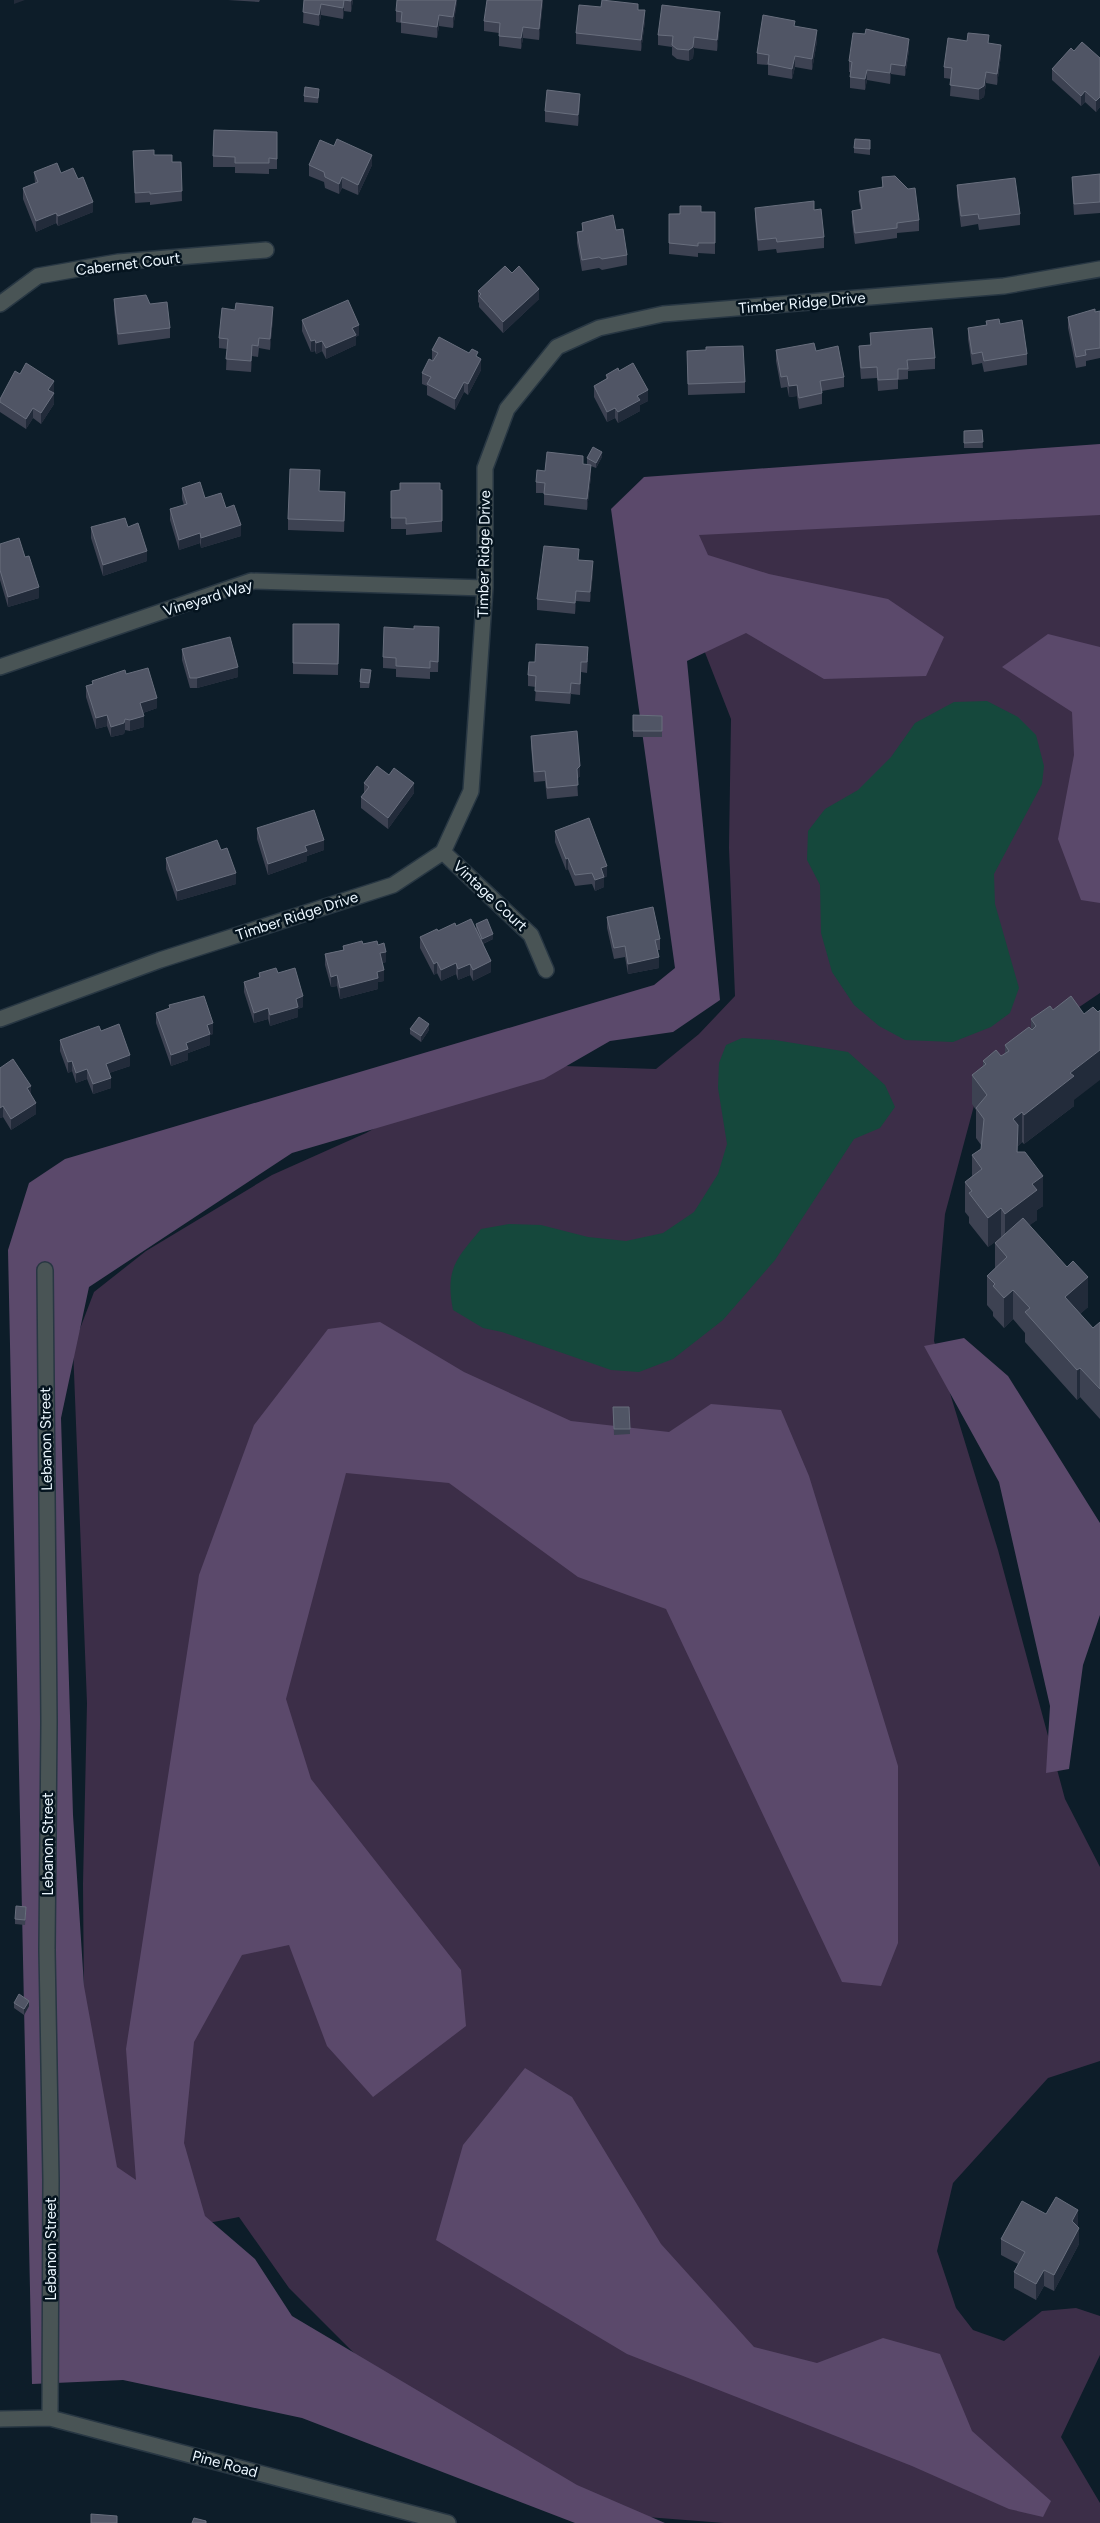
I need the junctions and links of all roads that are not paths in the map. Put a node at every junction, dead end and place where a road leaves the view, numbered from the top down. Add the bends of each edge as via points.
1 (266, 250) dead end
2 (1100, 269) edge
3 (0, 304) edge
4 (485, 588) junction
5 (0, 667) edge
6 (443, 852) junction
7 (546, 970) dead end
8 (0, 1019) edge
9 (45, 1270) dead end
10 (50, 2418) junction
11 (0, 2419) edge
12 (448, 2523) edge

1 - 3 street, Cabernet Court via 118,262 38,276
2 - 4 street, Timber Ridge Drive via 1004,286 663,314 599,328 557,347 507,409 485,468
4 - 5 street, Vineyard Way via 251,581
4 - 6 street, Timber Ridge Drive via 471,791
6 - 7 street, Vintage Court via 531,935
6 - 8 street, Timber Ridge Drive via 393,885 160,960
9 - 10 street, Lebanon Street
10 - 11 street, Pine Road
10 - 12 street, Pine Road

